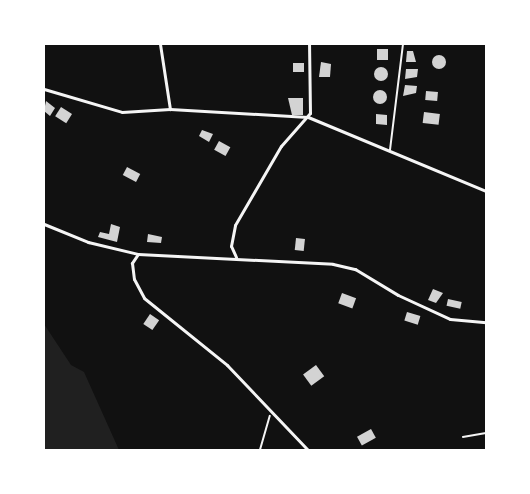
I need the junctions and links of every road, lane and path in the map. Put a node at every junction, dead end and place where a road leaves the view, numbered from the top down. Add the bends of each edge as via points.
1 (160, 44) edge
2 (309, 44) edge
3 (403, 44) edge
4 (44, 89) edge
5 (170, 109) junction
6 (308, 117) junction
7 (390, 150) junction
8 (486, 191) edge
9 (44, 224) edge
10 (138, 254) junction
11 (236, 257) junction
12 (486, 322) edge
13 (271, 412) junction
14 (486, 433) edge
15 (463, 437) dead end
16 (260, 450) edge
17 (308, 450) edge

1 - 5 street
2 - 6 street
3 - 7 lane
4 - 5 street via 122,112
5 - 6 street
6 - 7 street
6 - 11 street via 281,146 235,225 231,246
7 - 8 street
9 - 10 street via 88,242
10 - 11 street via 222,260
10 - 13 street via 132,263 144,298 226,364
11 - 12 street via 356,269 398,295 450,319
13 - 16 path
13 - 17 street
14 - 15 lane

